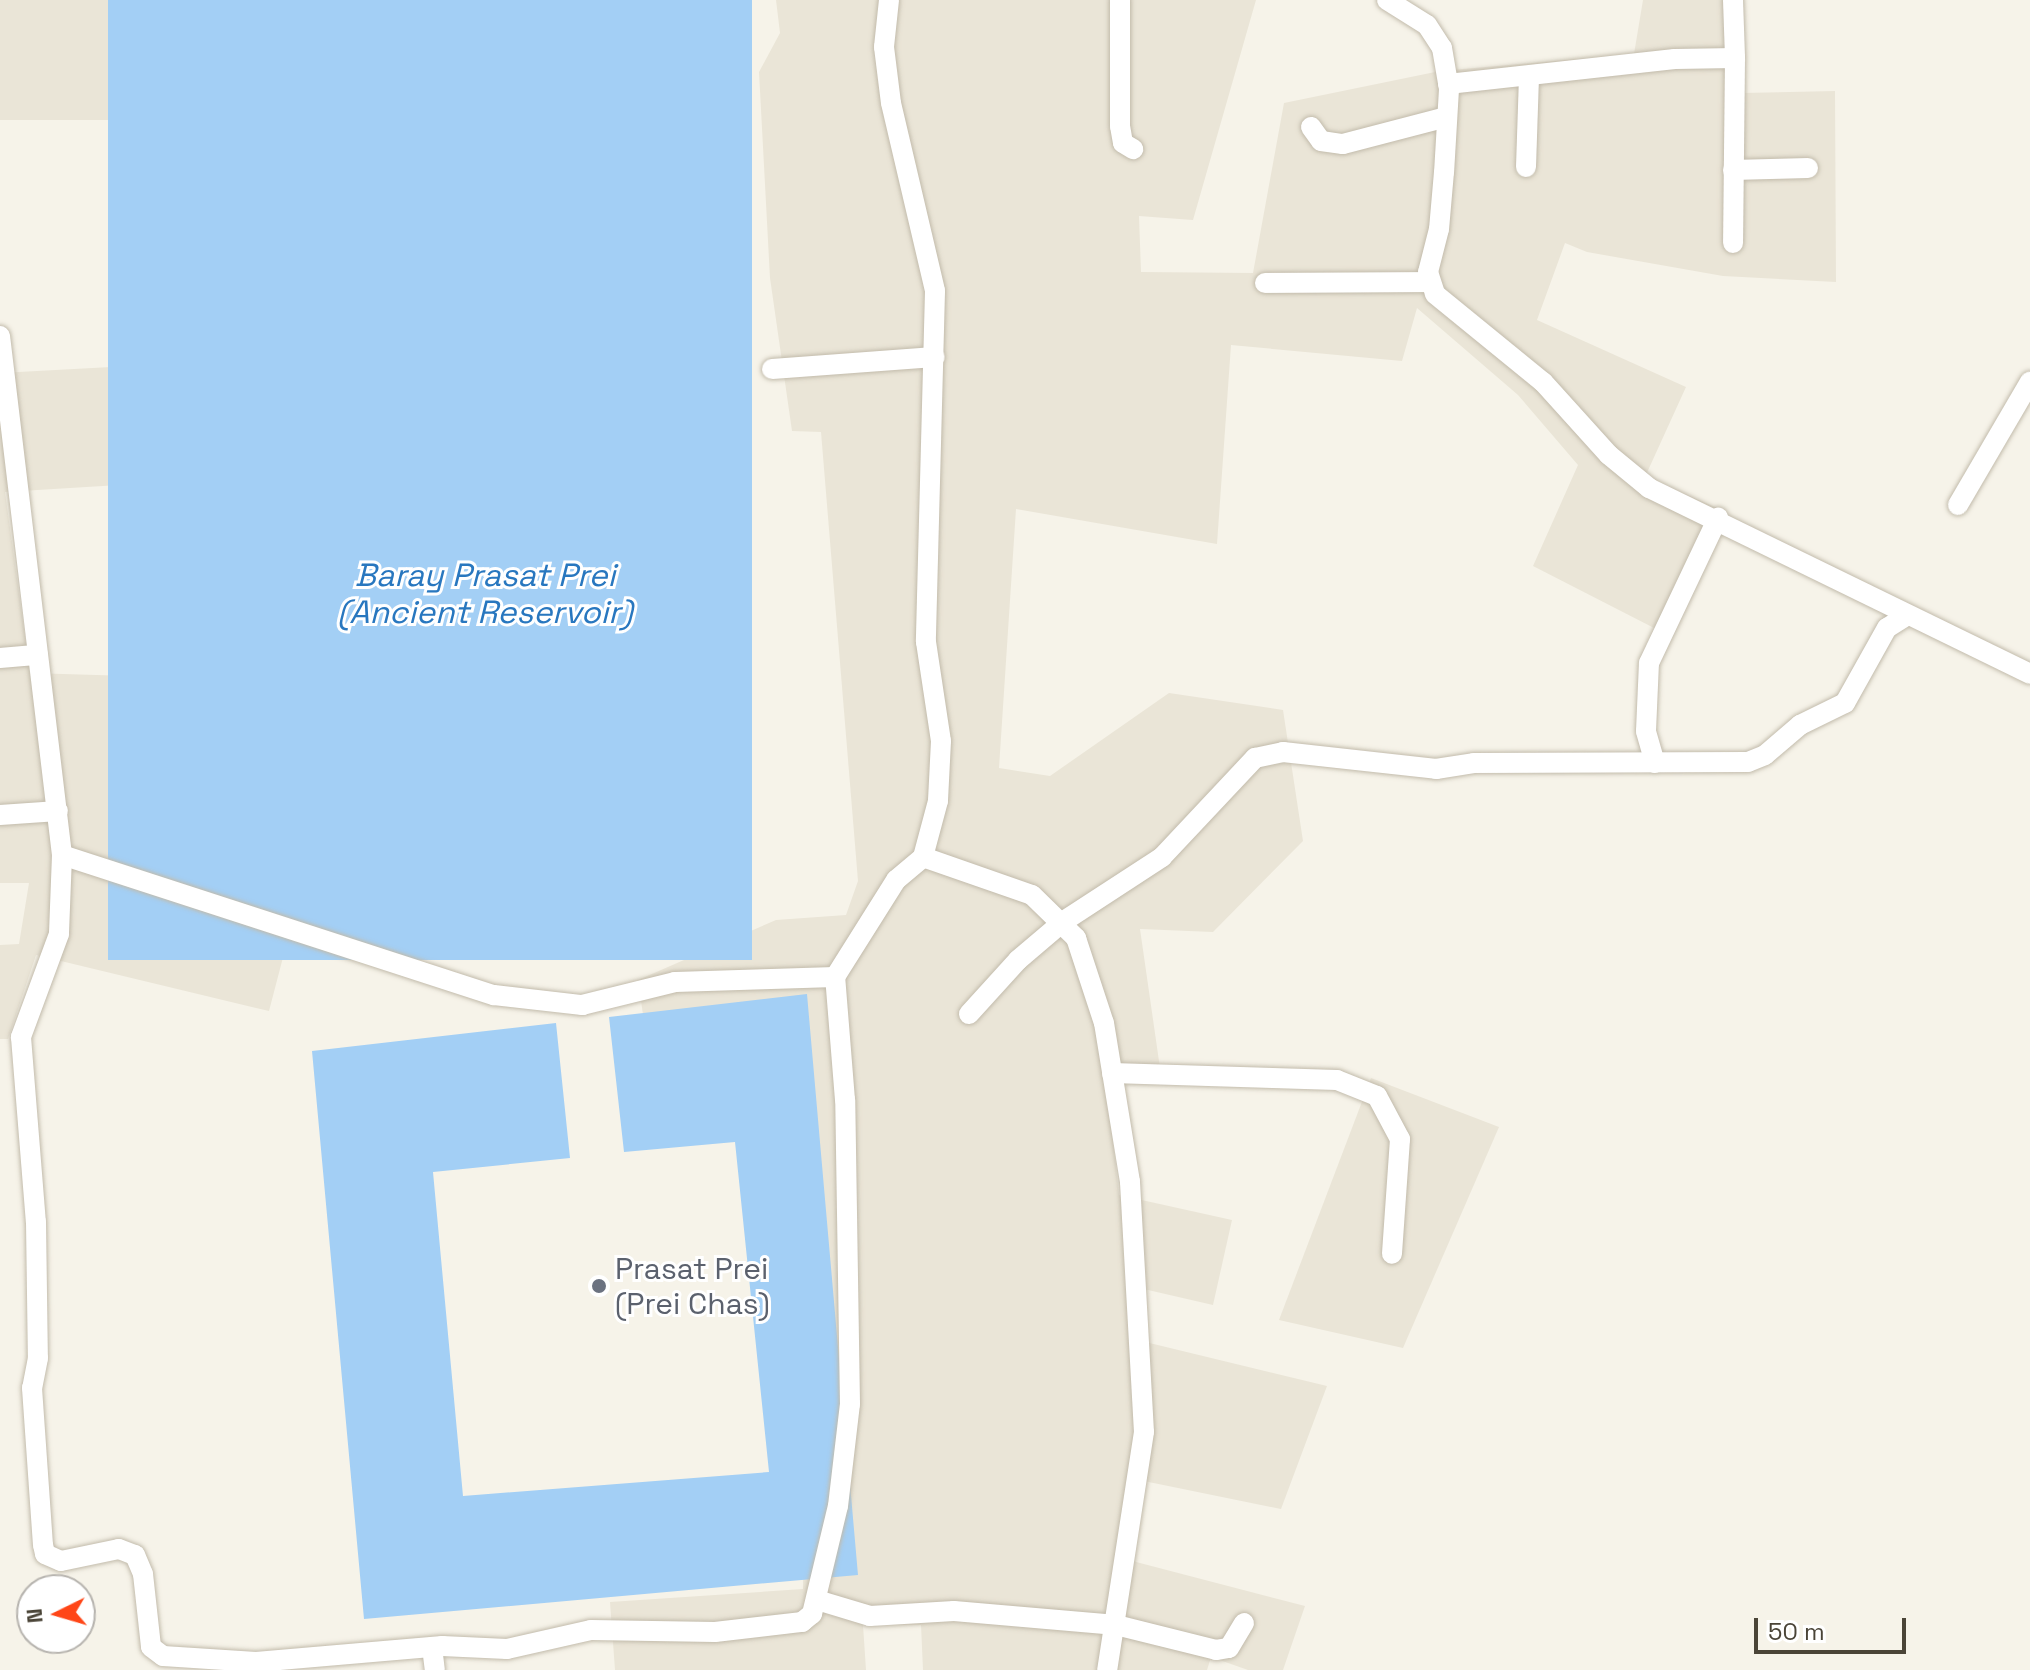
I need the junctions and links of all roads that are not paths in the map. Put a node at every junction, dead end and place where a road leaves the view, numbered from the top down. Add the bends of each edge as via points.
1 (889, 0) edge
2 (1120, 0) edge
3 (1387, 0) edge
4 (1733, 0) edge
5 (1735, 58) junction
6 (1529, 76) junction
7 (1448, 84) junction
8 (1447, 117) junction
9 (1311, 127) dead end
10 (1133, 149) dead end
11 (1526, 167) dead end
12 (1808, 168) dead end
13 (1733, 170) junction
14 (1733, 243) dead end
15 (1430, 282) junction
16 (1265, 283) dead end
17 (0, 336) edge
18 (0, 348) edge
19 (935, 357) junction
20 (772, 369) dead end
21 (2030, 382) edge
22 (8, 484) edge
23 (1958, 505) dead end
24 (1718, 518) junction
25 (1906, 616) junction
26 (38, 655) junction
27 (0, 658) edge
28 (2030, 674) edge
29 (1655, 763) junction
30 (58, 811) junction
31 (0, 815) edge
32 (62, 855) junction
33 (923, 857) junction
34 (1064, 921) junction
35 (835, 977) junction
36 (969, 1014) dead end
37 (1112, 1073) junction
38 (1392, 1254) dead end
39 (817, 1600) junction
40 (1244, 1623) dead end
41 (1116, 1625) junction
42 (432, 1647) junction
43 (242, 1666) edge
44 (435, 1670) edge
45 (1107, 1670) edge

1 - 19 street via 884,47 891,103 935,291
2 - 10 street via 1120,126 1123,143
3 - 7 street via 1436,37
4 - 5 street
5 - 6 street via 1675,59
5 - 13 street
6 - 7 street
6 - 11 street
7 - 8 street
8 - 9 street via 1343,144 1321,141
8 - 15 street
12 - 13 street
13 - 14 street
15 - 16 street
15 - 24 street via 1435,294 1543,382 1629,472 1649,488
17 - 18 street
18 - 22 street
19 - 20 street
19 - 33 street via 929,388 926,642 941,741 938,801
21 - 23 street
22 - 26 street
24 - 25 street
24 - 29 street via 1649,663 1646,731
25 - 28 street
25 - 29 street via 1887,628 1845,703 1800,725 1765,755 1734,764
26 - 27 street
26 - 30 street
29 - 34 street via 1412,768 1266,754 1249,763 1162,857
30 - 31 street
30 - 32 street
32 - 35 street via 494,995 582,1005 675,982
32 - 43 street via 59,934 21,1037 36,1222 38,1358 32,1388 43,1545 45,1554 61,1561 130,1550 143,1574 151,1647 170,1657
33 - 34 street via 1032,895
33 - 35 street via 896,880
34 - 36 street via 1018,960
34 - 37 street via 1076,938 1104,1023
35 - 39 street via 845,1100 850,1404 838,1506
37 - 38 street via 1337,1080 1377,1096 1400,1139
37 - 41 street via 1130,1182 1145,1385 1144,1432
39 - 41 street via 870,1616 954,1611
39 - 42 street via 812,1614 792,1623 715,1632 573,1632 507,1649
40 - 41 street via 1236,1640 1221,1650
41 - 45 street
42 - 43 street
42 - 44 street

